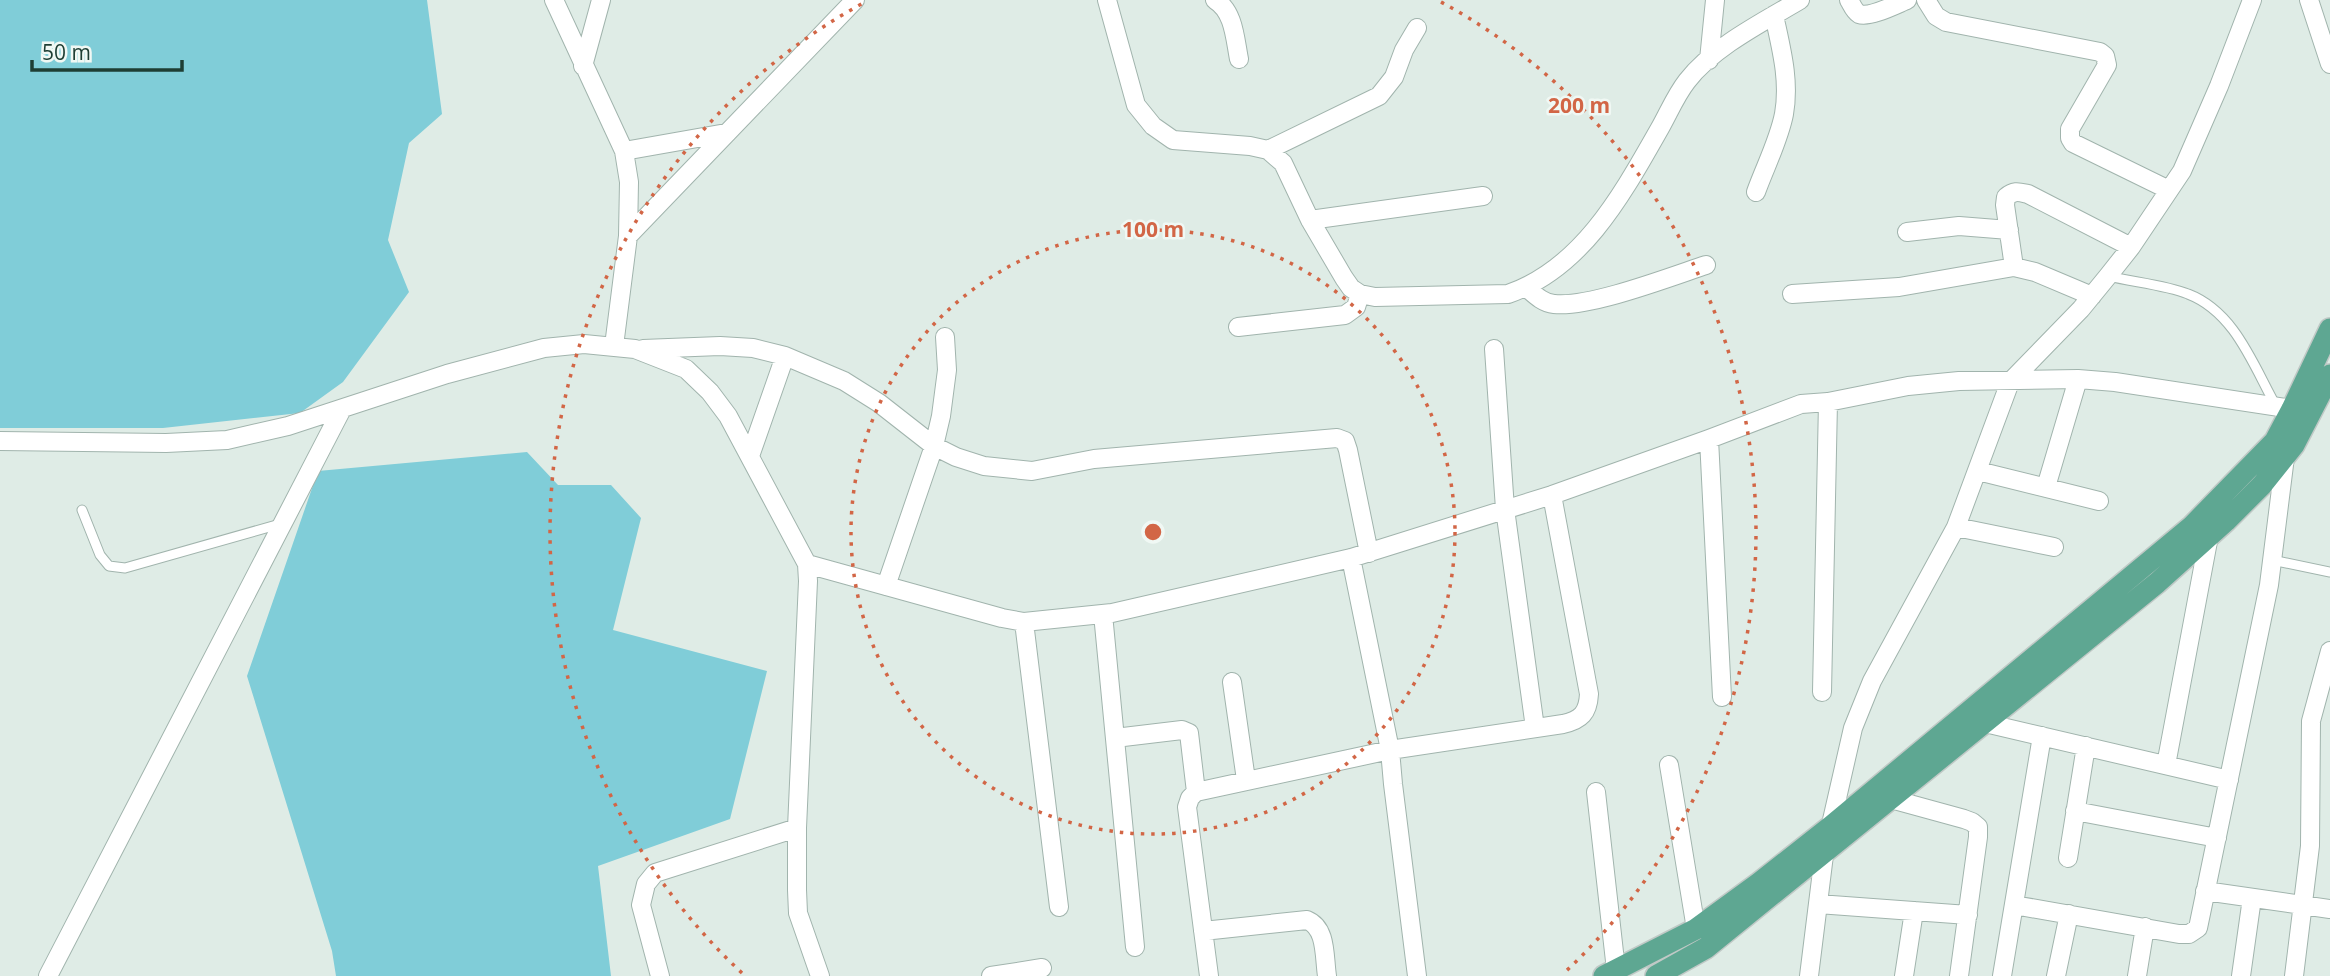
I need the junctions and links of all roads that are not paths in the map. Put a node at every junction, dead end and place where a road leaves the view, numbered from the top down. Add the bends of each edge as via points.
1 (554, 0) edge
2 (601, 0) edge
3 (855, 0) edge
4 (1107, 0) edge
5 (1215, 0) edge
6 (1715, 0) edge
7 (1800, 0) edge
8 (1849, 0) edge
9 (1908, 0) edge
10 (1926, 0) edge
11 (2252, 0) edge
12 (2309, 0) edge
13 (1774, 15) junction
14 (1417, 28) dead end
15 (1239, 59) dead end
16 (1709, 60) junction
17 (2330, 64) edge
18 (583, 66) junction
19 (726, 133) junction
20 (1268, 150) junction
21 (624, 151) junction
22 (2169, 190) junction
23 (1756, 192) dead end
24 (1483, 196) dead end
25 (1310, 220) junction
26 (2009, 230) junction
27 (1907, 232) dead end
28 (628, 236) junction
29 (2131, 247) junction
30 (1706, 265) dead end
31 (2014, 267) junction
32 (2108, 276) junction
33 (1527, 288) junction
34 (1360, 294) junction
35 (1792, 295) dead end
36 (2092, 296) junction
37 (1238, 327) dead end
38 (2330, 329) edge
39 (945, 337) dead end
40 (614, 346) junction
41 (635, 349) junction
42 (1493, 349) dead end
43 (785, 356) junction
44 (2330, 375) edge
45 (2078, 379) junction
46 (2010, 382) junction
47 (1828, 402) junction
48 (2284, 408) junction
49 (342, 409) junction
50 (1709, 439) junction
51 (0, 441) edge
52 (934, 446) junction
53 (750, 456) junction
54 (2285, 457) junction
55 (1978, 471) junction
56 (2046, 487) junction
57 (1552, 495) junction
58 (2099, 502) dead end
59 (1504, 509) junction
60 (82, 510) dead end
61 (285, 522) junction
62 (1956, 527) junction
63 (2210, 536) junction
64 (2054, 547) dead end
65 (1360, 555) junction
66 (2272, 560) junction
67 (807, 564) junction
68 (2330, 572) edge
69 (886, 586) junction
70 (1103, 614) junction
71 (1024, 622) junction
72 (2330, 651) edge
73 (1232, 682) dead end
74 (1822, 692) dead end
75 (1722, 697) dead end
76 (1985, 723) junction
77 (1535, 728) junction
78 (2042, 736) junction
79 (1115, 738) junction
80 (2085, 746) junction
81 (1390, 750) junction
82 (1669, 765) dead end
83 (2166, 765) junction
84 (2229, 779) junction
85 (1246, 780) junction
86 (1196, 792) junction
87 (1596, 792) dead end
88 (1891, 799) junction
89 (2075, 811) junction
90 (1830, 827) junction
91 (797, 828) junction
92 (2217, 838) junction
93 (1824, 855) junction
94 (2068, 858) dead end
95 (2206, 891) junction
96 (2252, 898) junction
97 (1818, 904) junction
98 (2014, 905) junction
99 (2302, 905) junction
100 (1059, 907) dead end
101 (2330, 909) edge
102 (1914, 911) junction
103 (2070, 914) junction
104 (1968, 915) junction
105 (2145, 927) junction
106 (1696, 929) junction
107 (1203, 931) junction
108 (1135, 947) dead end
109 (1042, 968) dead end
110 (1610, 973) edge
111 (48, 976) edge
112 (660, 976) edge
113 (820, 976) edge
114 (991, 976) edge
115 (1209, 976) edge
116 (1327, 976) edge
117 (1417, 976) edge
118 (1656, 976) edge
119 (1809, 976) edge
120 (1903, 976) edge
121 (1959, 976) edge
122 (2003, 976) edge
123 (2056, 976) edge
124 (2137, 976) edge
125 (2241, 976) edge
126 (2294, 976) edge

1 - 18 street
2 - 18 street
3 - 19 street
4 - 20 street via 1136,105 1153,126 1173,140
5 - 15 street via 1232,23
6 - 16 street
7 - 13 street
8 - 9 street via 1854,10 1867,15
10 - 22 street via 1946,22 2100,51 2107,65 2070,129 2070,138
11 - 22 street via 2214,98
12 - 17 street
13 - 16 street
13 - 23 street via 1787,89 1783,116
14 - 20 street via 1394,77 1379,96
16 - 33 street via 1686,82 1628,183 1582,246
18 - 21 street
19 - 21 street
19 - 28 street
20 - 25 street via 1283,163
21 - 28 street
22 - 29 street
24 - 25 street
25 - 34 street via 1344,278
26 - 27 street via 1959,226
26 - 29 street via 2006,197 2018,191
26 - 31 street
28 - 40 street
29 - 32 street
30 - 33 street via 1577,303 1554,304
31 - 35 street via 1899,287
31 - 36 street
32 - 36 street
32 - 48 lane via 2187,293 2212,307 2230,323
33 - 34 street via 1490,296
34 - 37 street via 1356,307 1345,315
36 - 46 street
38 - 48 main road
39 - 52 street via 947,370
40 - 41 street
40 - 49 street via 544,348
41 - 43 street via 753,348
41 - 53 street via 694,376 728,415
42 - 59 street
43 - 52 street via 844,381
43 - 53 street
44 - 54 main road
45 - 46 street
45 - 48 street
45 - 56 street
46 - 47 street via 1908,386
46 - 55 street
47 - 50 street via 1801,404
47 - 74 street
48 - 90 main road via 2275,441 2192,526
49 - 51 street via 227,440
49 - 61 street
50 - 57 street
50 - 75 street
52 - 65 street via 984,466 1032,471 1094,459 1337,438 1345,441 1348,450
52 - 69 street
53 - 67 street
54 - 63 main road
54 - 66 street
55 - 56 street
55 - 62 street
56 - 58 street
57 - 59 street
57 - 77 street via 1589,705 1575,721
59 - 65 street
59 - 77 street
60 - 61 lane via 100,555 109,566 125,568
61 - 111 street
62 - 64 street
62 - 90 street via 1872,681 1853,728
63 - 76 main road
63 - 83 street
65 - 70 street
65 - 81 street
66 - 68 lane
66 - 84 street
67 - 69 street
67 - 91 street
69 - 71 street
70 - 71 street
70 - 79 street
71 - 100 street
72 - 99 street via 2311,721 2310,846
73 - 85 street
76 - 78 street
76 - 88 main road
77 - 81 street
78 - 80 street
78 - 98 street
79 - 86 street via 1189,733
79 - 108 street
80 - 83 street
80 - 89 street
81 - 85 street
81 - 117 street
82 - 106 street
83 - 84 street
84 - 92 street
85 - 86 street
86 - 107 street via 1188,807
87 - 110 street
88 - 93 main road
88 - 104 street via 1978,827
89 - 92 street
89 - 94 street
90 - 93 street
90 - 106 main road
91 - 112 street via 655,873 640,905
91 - 113 street via 798,913
92 - 95 street
93 - 97 street
93 - 118 main road via 1706,948
95 - 96 street
95 - 105 street via 2198,928 2189,934
96 - 99 street
96 - 125 street
97 - 102 street
97 - 119 street
98 - 103 street
98 - 122 street
99 - 101 street
99 - 126 street
102 - 104 street
102 - 120 street
103 - 105 street
103 - 123 street
104 - 121 street
105 - 124 street
106 - 110 main road
107 - 115 street
107 - 116 street via 1307,920 1316,923
109 - 114 street

